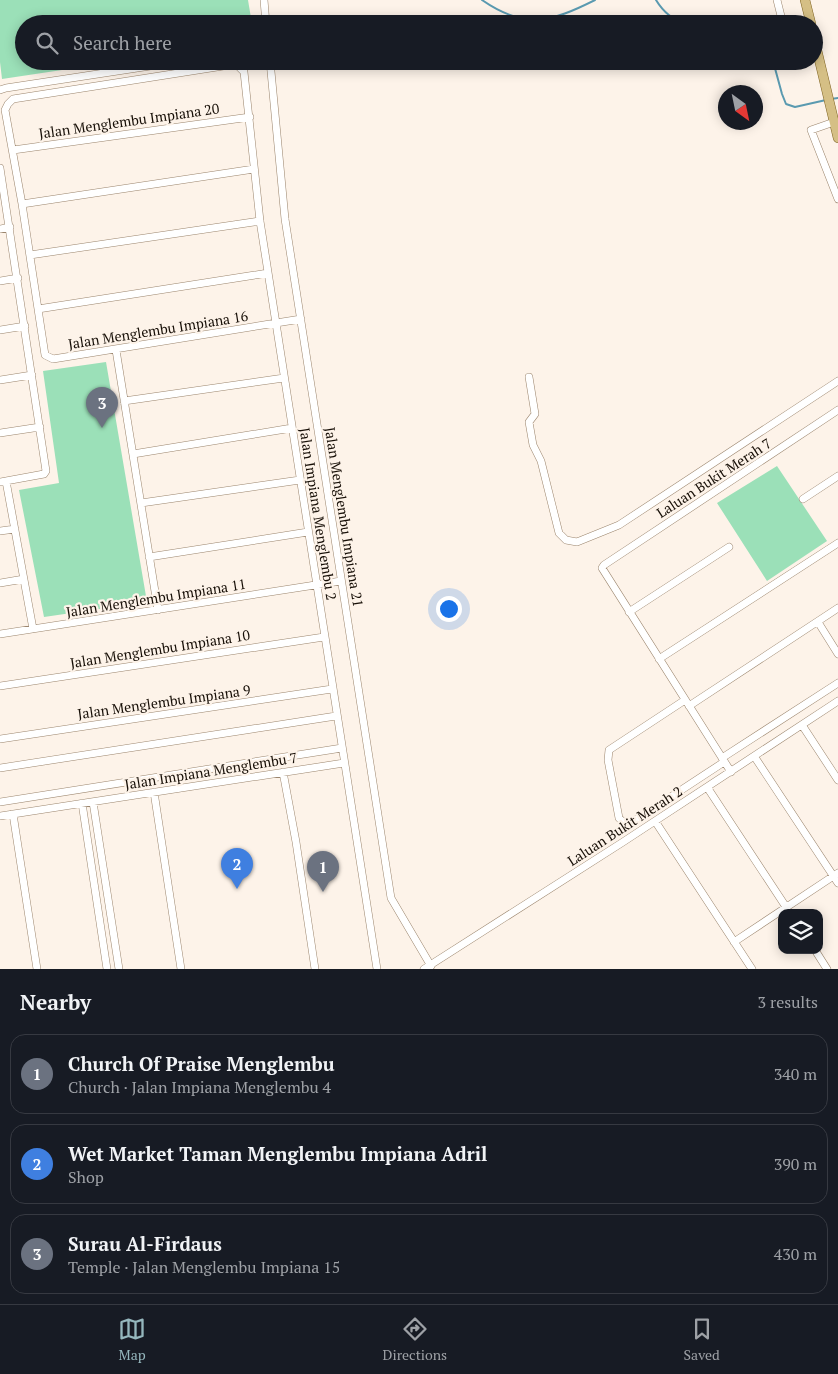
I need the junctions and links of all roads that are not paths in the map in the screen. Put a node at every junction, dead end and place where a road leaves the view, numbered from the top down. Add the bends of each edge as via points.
1 (264, 0) edge
2 (777, 0) edge
3 (805, 0) edge
4 (265, 15) edge
5 (781, 15) edge
6 (809, 15) edge
7 (123, 70) edge
8 (198, 70) edge
9 (242, 70) edge
10 (271, 70) edge
11 (822, 70) edge
12 (0, 90) edge
13 (250, 117) junction
14 (834, 122) junction
15 (838, 138) edge
16 (12, 150) junction
17 (0, 168) edge
18 (254, 169) junction
19 (2, 181) edge
20 (838, 199) edge
21 (22, 204) junction
22 (260, 221) junction
23 (10, 227) junction
24 (0, 229) edge
25 (30, 255) junction
26 (268, 273) junction
27 (18, 278) junction
28 (0, 280) edge
29 (38, 309) junction
30 (301, 319) junction
31 (276, 324) junction
32 (25, 326) junction
33 (0, 330) edge
34 (116, 350) junction
35 (32, 375) junction
36 (529, 377) dead end
37 (284, 378) junction
38 (0, 380) edge
39 (838, 381) edge
40 (124, 401) junction
41 (838, 410) edge
42 (40, 427) junction
43 (292, 428) junction
44 (0, 433) edge
45 (133, 454) junction
46 (838, 476) edge
47 (300, 480) junction
48 (3, 481) edge
49 (803, 499) dead end
50 (141, 503) junction
51 (15, 529) junction
52 (0, 532) edge
53 (308, 532) junction
54 (838, 543) edge
55 (729, 548) dead end
56 (150, 556) junction
57 (24, 579) junction
58 (342, 581) junction
59 (0, 583) edge
60 (316, 585) junction
61 (838, 608) edge
62 (158, 610) junction
63 (629, 612) junction
64 (818, 622) junction
65 (34, 630) junction
66 (0, 634) edge
67 (324, 637) junction
68 (838, 654) edge
69 (659, 659) junction
70 (838, 683) edge
71 (0, 686) edge
72 (332, 689) junction
73 (838, 702) edge
74 (687, 703) junction
75 (336, 716) junction
76 (802, 725) junction
77 (0, 739) edge
78 (342, 748) junction
79 (754, 756) junction
80 (723, 760) junction
81 (344, 762) junction
82 (0, 768) edge
83 (283, 772) junction
84 (731, 772) junction
85 (838, 780) edge
86 (707, 787) junction
87 (154, 792) junction
88 (0, 802) edge
89 (93, 802) junction
90 (82, 803) junction
91 (13, 814) junction
92 (0, 816) edge
93 (655, 821) junction
94 (836, 874) edge
95 (838, 883) edge
96 (788, 909) edge
97 (790, 909) edge
98 (778, 916) edge
99 (734, 942) junction
100 (818, 954) edge
101 (432, 966) junction
102 (37, 969) edge
103 (107, 969) edge
104 (120, 969) edge
105 (181, 969) edge
106 (315, 969) edge
107 (377, 969) edge
108 (424, 969) edge
109 (752, 969) edge
110 (827, 969) edge

1 - 4 street
2 - 5 street
3 - 6 main road
7 - 12 street
8 - 16 street, Jalan Impiana Menglembu 2 via 13,99 5,110
9 - 13 street, Jalan Impiana Menglembu 2
10 - 30 street, Jalan Menglembu Impiana 21 via 285,219
11 - 14 main road
13 - 16 street, Jalan Menglembu Impiana 20
13 - 18 street, Jalan Impiana Menglembu 2
14 - 15 main road
14 - 20 street via 811,130
16 - 21 street
17 - 19 street
18 - 21 street
18 - 22 street, Jalan Impiana Menglembu 2
19 - 23 street
21 - 25 street
22 - 25 street
22 - 26 street, Jalan Impiana Menglembu 2
23 - 24 street
23 - 27 street
25 - 29 street
26 - 29 street
26 - 31 street, Jalan Impiana Menglembu 2
27 - 28 street
27 - 32 street
29 - 34 street, Jalan Menglembu Impiana 16 via 45,355 53,359
30 - 31 street, Jalan Menglembu Impiana 16
30 - 58 street, Jalan Menglembu Impiana 21
31 - 34 street, Jalan Menglembu Impiana 16
31 - 37 street, Jalan Impiana Menglembu 2
32 - 33 street
32 - 35 street
34 - 40 street
35 - 38 street
35 - 42 street
36 - 39 street via 535,414 530,422 532,444 542,461 560,533 566,540 577,542 625,522
37 - 40 street
37 - 43 street, Jalan Impiana Menglembu 2
40 - 45 street
41 - 63 street, Laluan Bukit Merah 7 via 604,565 602,572
42 - 44 street
42 - 48 street via 44,474
43 - 45 street
43 - 47 street, Jalan Impiana Menglembu 2
45 - 50 street
46 - 49 street
47 - 50 street
47 - 53 street, Jalan Impiana Menglembu 2
48 - 51 street
50 - 56 street
51 - 52 street
51 - 57 street
53 - 56 street
53 - 60 street, Jalan Impiana Menglembu 2
54 - 69 street
55 - 63 street
56 - 62 street
57 - 59 street
57 - 65 street
58 - 60 street, Jalan Menglembu Impiana 11
58 - 101 street, Jalan Menglembu Impiana 21 via 391,898
60 - 62 street, Jalan Menglembu Impiana 11
60 - 67 street, Jalan Impiana Menglembu 2
61 - 64 street
62 - 65 street, Jalan Menglembu Impiana 11
63 - 69 street
64 - 68 street
64 - 74 street
65 - 66 street, Jalan Menglembu Impiana 11
67 - 71 street, Jalan Menglembu Impiana 10
67 - 72 street, Jalan Impiana Menglembu 2
69 - 74 street
70 - 80 street, Laluan Bukit Merah 2
72 - 75 street, Jalan Impiana Menglembu 2
72 - 77 street, Jalan Menglembu Impiana 9
73 - 76 street, Laluan Bukit Merah 2
74 - 80 street
74 - 80 street, Laluan Bukit Merah 2 via 609,750 619,818 626,823 634,821
75 - 78 street, Jalan Impiana Menglembu 2
75 - 82 street
76 - 79 street, Laluan Bukit Merah 2
76 - 85 street
78 - 81 street, Jalan Impiana Menglembu 2
78 - 88 street
79 - 84 street, Laluan Bukit Merah 2
79 - 94 street
80 - 84 street
81 - 83 street, Jalan Impiana Menglembu 7
81 - 107 street, Jalan Impiana Menglembu 2
83 - 87 street, Jalan Impiana Menglembu 7
83 - 106 street
84 - 86 street, Laluan Bukit Merah 2
86 - 93 street, Laluan Bukit Merah 2
86 - 96 street
87 - 89 street, Jalan Impiana Menglembu 7
87 - 105 street
89 - 90 street, Jalan Impiana Menglembu 7
89 - 104 street
90 - 91 street, Jalan Impiana Menglembu 7
90 - 103 street
91 - 92 street, Jalan Impiana Menglembu 7
91 - 102 street
93 - 99 street
93 - 101 street, Laluan Bukit Merah 2
94 - 95 street
94 - 97 street
98 - 99 street
99 - 109 street
100 - 110 street
101 - 108 street, Laluan Bukit Merah 2

